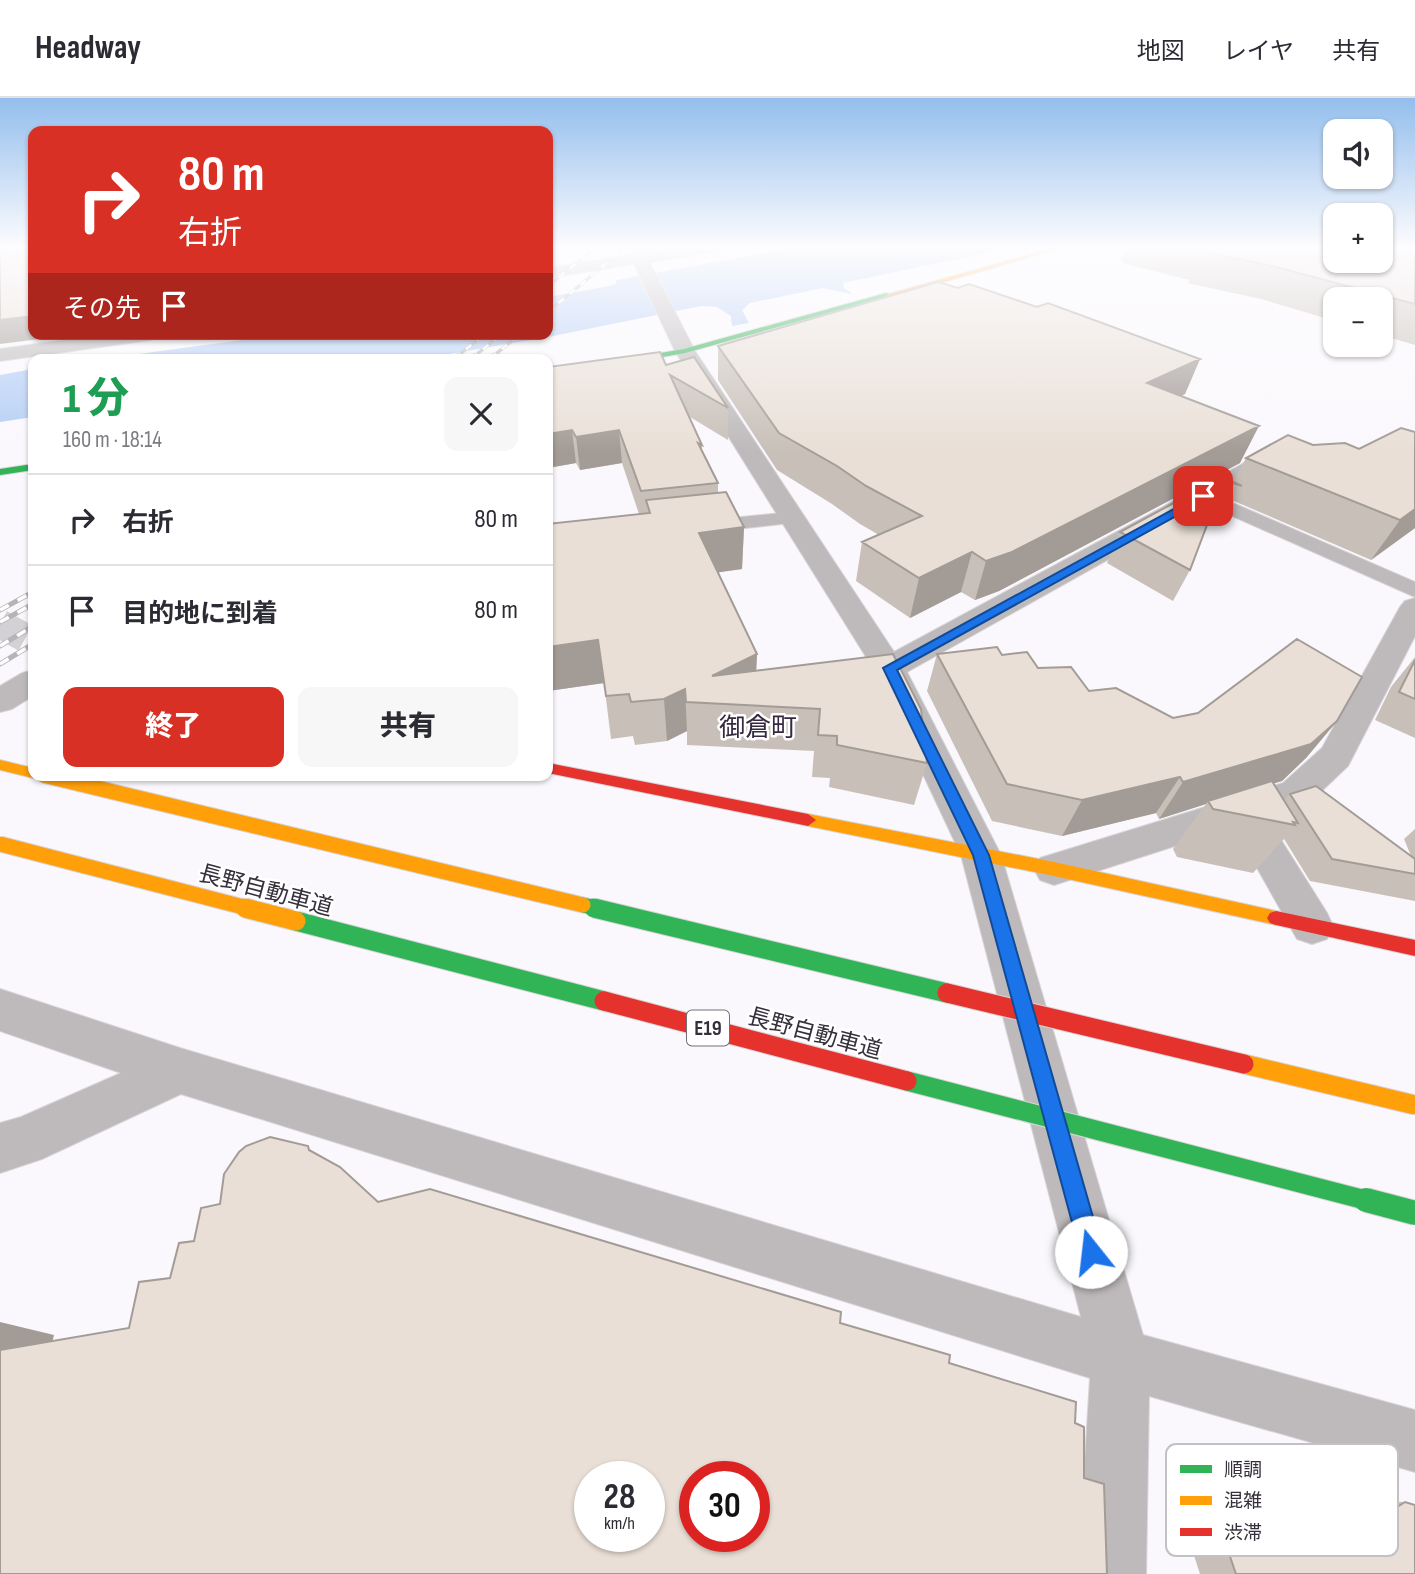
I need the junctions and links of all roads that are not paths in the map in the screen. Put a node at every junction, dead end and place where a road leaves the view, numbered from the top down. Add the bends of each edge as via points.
1 (669, 315) edge
2 (799, 315) edge
3 (107, 340) edge
4 (682, 345) junction
5 (0, 355) edge
6 (553, 374) edge
7 (1259, 465) edge
8 (28, 468) edge
9 (0, 472) edge
10 (1203, 496) junction
11 (792, 518) junction
12 (684, 530) edge
13 (1415, 590) edge
14 (1415, 607) edge
15 (889, 668) junction
16 (28, 684) edge
17 (0, 701) edge
18 (0, 765) edge
19 (553, 769) edge
20 (28, 772) edge
21 (68, 781) edge
22 (1243, 810) junction
23 (0, 844) edge
24 (981, 855) junction
25 (1054, 869) junction
26 (1312, 926) junction
27 (1415, 948) edge
28 (0, 1010) edge
29 (180, 1071) junction
30 (1415, 1105) edge
31 (0, 1148) edge
32 (1415, 1213) edge
33 (1121, 1358) junction
34 (1415, 1441) edge
35 (1112, 1574) edge

1 - 4 street
2 - 4 main road
3 - 5 street
4 - 6 main road
4 - 11 street
7 - 10 street
8 - 9 main road
10 - 13 lane
10 - 15 street
11 - 12 lane
11 - 15 street
14 - 22 street via 1335,757 1296,793
15 - 24 street
16 - 17 street
18 - 20 main road
19 - 24 main road
21 - 30 main road, bridge
22 - 25 street
22 - 26 street
23 - 32 main road, 長野自動車道 / E19, bridge
24 - 25 main road
24 - 33 street
25 - 26 main road
26 - 27 main road
28 - 29 street
29 - 31 street
29 - 33 street
33 - 34 street
33 - 35 street

